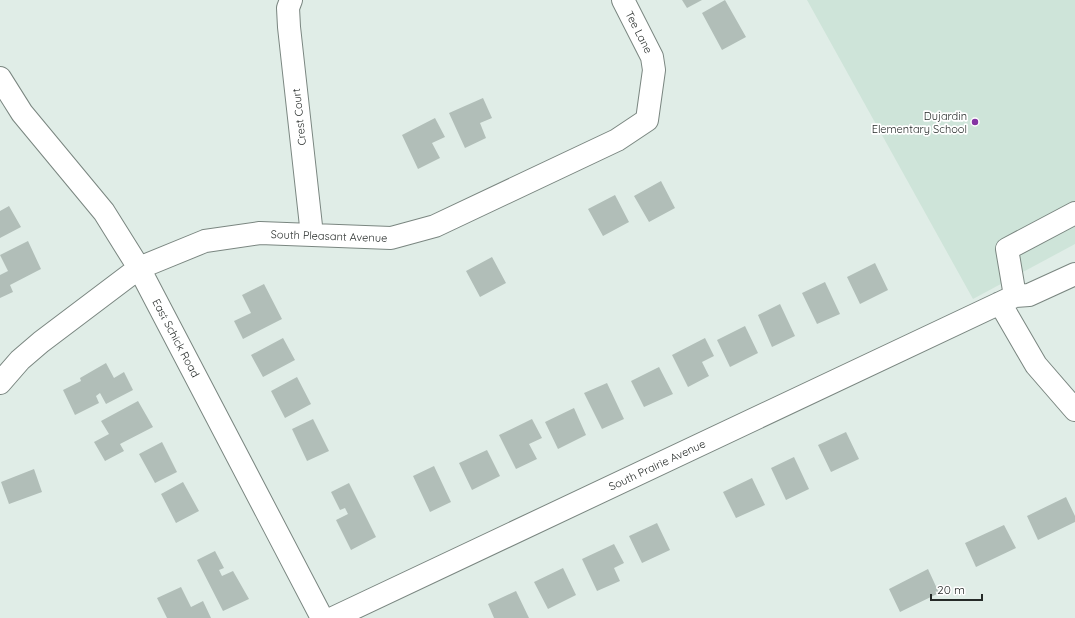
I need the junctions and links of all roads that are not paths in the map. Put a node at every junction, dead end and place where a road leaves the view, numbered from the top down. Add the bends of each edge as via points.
1 (291, 0) edge
2 (623, 0) edge
3 (0, 78) edge
4 (651, 89) joint
5 (1075, 213) edge
6 (312, 235) junction
7 (139, 268) junction
8 (1075, 274) edge
9 (999, 303) junction
10 (0, 383) edge
11 (1075, 410) edge
12 (322, 618) edge
13 (333, 618) edge

1 - 6 street, Crest Court via 288,8 289,27
2 - 4 street, Tee Lane via 652,57 654,70
3 - 7 street, East Schick Road via 22,113 104,212
4 - 6 street, South Pleasant Avenue via 647,120 617,140 436,226 391,238
5 - 9 street via 1007,248
6 - 7 street, South Pleasant Avenue via 260,233 205,241
7 - 10 street, South Pleasant Avenue via 41,342 20,360
7 - 12 street, East Schick Road
8 - 9 street, South Prairie Avenue via 1029,295
9 - 11 street via 1036,365
9 - 13 street, South Prairie Avenue

